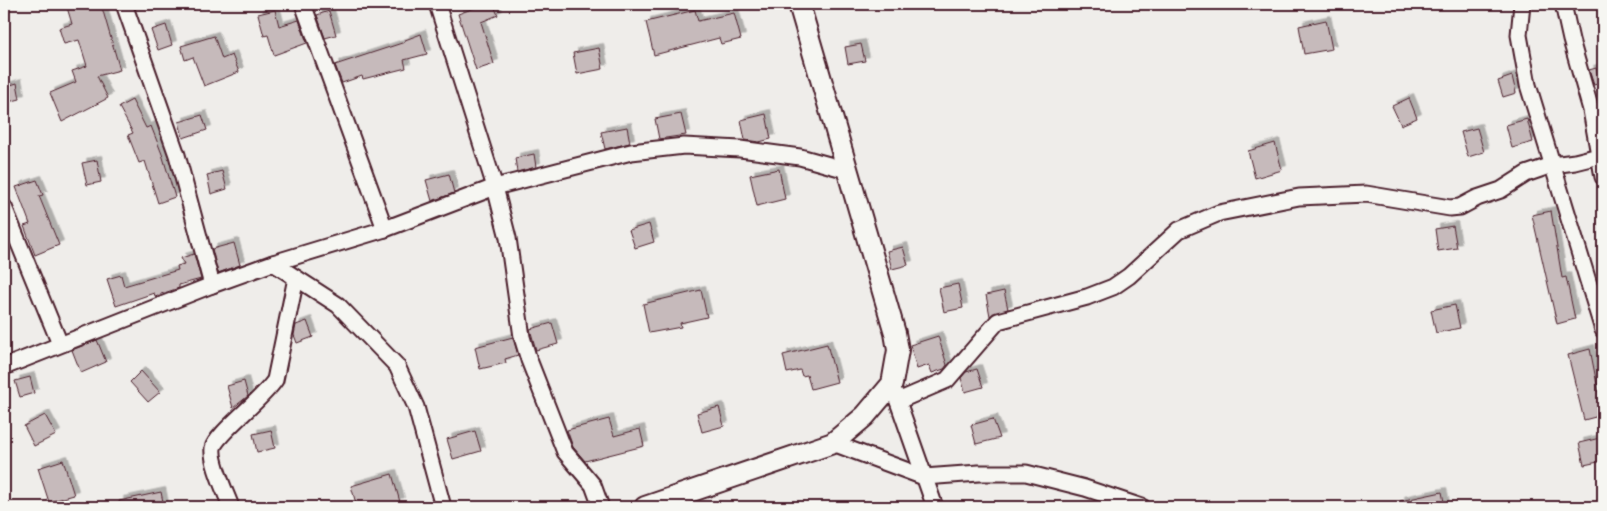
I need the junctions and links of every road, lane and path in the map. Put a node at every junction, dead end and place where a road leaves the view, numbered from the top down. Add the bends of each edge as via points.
1 (124, 4) edge
2 (303, 4) edge
3 (436, 4) edge
4 (799, 4) edge
5 (1522, 4) edge
6 (1563, 4) edge
7 (1601, 155) edge
8 (1552, 165) junction
9 (846, 170) junction
10 (1603, 177) edge
11 (495, 187) junction
12 (4, 207) edge
13 (385, 229) junction
14 (273, 263) junction
15 (296, 278) junction
16 (212, 285) junction
17 (1603, 330) edge
18 (60, 344) junction
19 (4, 367) edge
20 (895, 393) junction
21 (833, 443) junction
22 (924, 477) junction
23 (653, 506) edge
24 (231, 507) edge
25 (443, 507) edge
26 (601, 507) edge
27 (935, 507) edge
28 (1142, 507) edge

1 - 16 street via 177,155
2 - 13 street
3 - 11 street
4 - 9 main road
5 - 8 street via 1519,34 1528,85
6 - 7 street
7 - 8 street
7 - 10 street
8 - 17 street
8 - 20 street via 1526,174 1501,190 1460,207 1366,194 1299,197 1219,213 1179,230 1114,287 998,321 947,380
9 - 11 street via 800,157 684,146 631,152
9 - 20 main road via 895,333 898,350
11 - 13 street
11 - 26 street via 508,238 522,337 529,360 565,452 593,485
12 - 18 street
13 - 14 street
14 - 15 street
14 - 16 street
15 - 24 street via 275,380 268,392 218,438 213,448
15 - 25 street via 338,305 397,366 416,407
16 - 18 street
18 - 19 street
20 - 21 main road
20 - 22 street
21 - 22 street
21 - 23 main road
22 - 27 street
22 - 28 street via 1026,473

